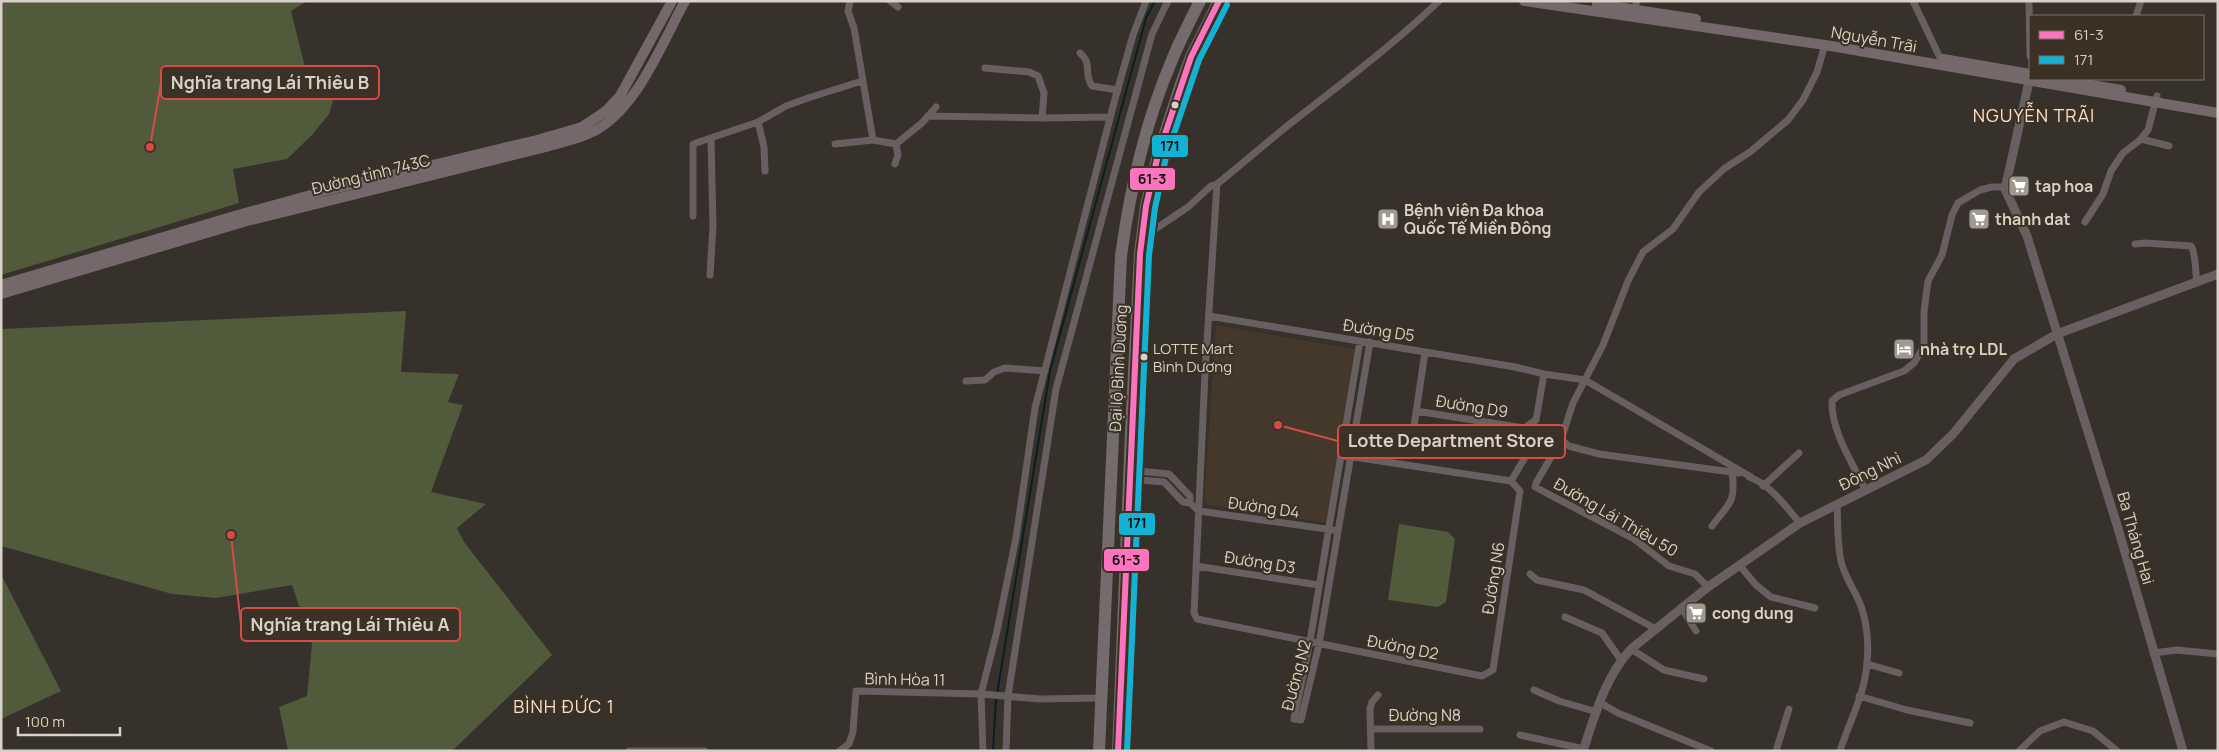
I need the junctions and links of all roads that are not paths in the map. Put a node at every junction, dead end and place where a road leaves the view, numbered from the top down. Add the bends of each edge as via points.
1 (672, 1) edge
2 (685, 1) edge
3 (850, 1) edge
4 (890, 1) edge
5 (1146, 1) edge
6 (1168, 1) edge
7 (1200, 1) edge
8 (1219, 1) edge
9 (1439, 1) edge
10 (1524, 1) edge
11 (1913, 1) edge
12 (2029, 1) edge
13 (2142, 1) edge
14 (1577, 4) edge
15 (1636, 5) edge
16 (898, 7) dead end
17 (2029, 15) edge
18 (2136, 15) edge
19 (1781, 35) junction
20 (1825, 46) junction
21 (1080, 53) dead end
22 (1942, 63) junction
23 (985, 68) dead end
24 (2029, 78) edge
25 (2030, 80) edge
26 (2042, 80) edge
27 (2069, 80) edge
28 (862, 81) junction
29 (2111, 83) edge
30 (1118, 90) junction
31 (2156, 99) junction
32 (936, 107) dead end
33 (2218, 107) edge
34 (2218, 113) edge
35 (928, 116) junction
36 (1110, 117) junction
37 (1042, 118) junction
38 (758, 122) junction
39 (711, 138) junction
40 (2141, 139) junction
41 (872, 140) junction
42 (835, 144) dead end
43 (896, 144) junction
44 (2169, 146) dead end
45 (895, 164) dead end
46 (765, 171) dead end
47 (1217, 184) junction
48 (2005, 186) junction
49 (326, 196) junction
50 (693, 216) dead end
51 (2085, 222) dead end
52 (1142, 238) junction
53 (2135, 244) dead end
54 (2218, 274) edge
55 (710, 275) dead end
56 (2197, 282) junction
57 (1, 285) edge
58 (1, 294) edge
59 (1209, 316) junction
60 (2056, 334) junction
61 (1360, 341) junction
62 (1370, 342) junction
63 (1425, 352) junction
64 (1045, 370) junction
65 (1544, 374) junction
66 (966, 380) dead end
67 (1585, 380) junction
68 (1416, 411) junction
69 (1524, 428) junction
70 (1413, 433) dead end
71 (1561, 440) junction
72 (1799, 453) dead end
73 (1341, 455) junction
74 (1350, 456) junction
75 (1732, 471) junction
76 (1129, 475) junction
77 (1751, 478) junction
78 (1511, 481) junction
79 (1764, 486) junction
80 (1865, 489) junction
81 (1837, 504) junction
82 (1199, 511) junction
83 (1800, 523) junction
84 (1712, 526) dead end
85 (1328, 530) junction
86 (1338, 531) junction
87 (1196, 566) junction
88 (1740, 566) junction
89 (1530, 574) dead end
90 (1319, 585) junction
91 (1708, 587) junction
92 (1681, 608) junction
93 (1816, 608) dead end
94 (1565, 617) dead end
95 (1656, 629) junction
96 (1696, 630) dead end
97 (1310, 641) junction
98 (1319, 644) junction
99 (1631, 649) junction
100 (2153, 653) junction
101 (2218, 654) edge
102 (1621, 660) junction
103 (1867, 664) junction
104 (1899, 673) dead end
105 (1482, 676) joint
106 (1704, 680) dead end
107 (1534, 690) dead end
108 (984, 695) junction
109 (1378, 695) dead end
110 (1008, 696) junction
111 (1120, 696) junction
112 (1859, 696) junction
113 (1101, 698) junction
114 (1599, 702) junction
115 (1789, 709) dead end
116 (1597, 712) junction
117 (1970, 723) dead end
118 (1371, 729) junction
119 (1480, 729) dead end
120 (1520, 735) dead end
121 (1584, 750) edge
122 (629, 751) edge
123 (705, 751) edge
124 (839, 751) edge
125 (983, 751) edge
126 (1006, 751) edge
127 (1099, 751) edge
128 (1118, 751) edge
129 (1371, 751) edge
130 (1711, 751) edge
131 (1776, 751) edge
132 (1840, 751) edge
133 (2019, 751) edge
134 (2117, 751) edge
135 (2183, 751) edge

1 - 49 main road, Đường tỉnh 743C via 620,96 606,111 582,127
2 - 49 main road, Đường tỉnh 743C via 629,103 615,117 590,133 546,147
3 - 28 street via 848,12 854,28
4 - 16 street
5 - 30 street
6 - 110 street via 1152,34 1056,389
7 - 113 highway, Đại lộ Bình Dương via 1172,60 1144,140 1123,239
8 - 52 highway, Đại lộ Bình Dương via 1191,57 1173,108 1158,155
9 - 47 street via 1374,60
10 - 14 main road, Nguyễn Trãi
11 - 22 street
12 - 17 street
13 - 18 street
14 - 15 main road, Nguyễn Trãi
14 - 19 main road, Nguyễn Trãi
15 - 19 main road, Nguyễn Trãi
19 - 20 main road, Nguyễn Trãi
19 - 22 main road, Nguyễn Trãi
20 - 22 main road, Nguyễn Trãi
20 - 67 street via 1817,72 1788,120 1725,168 1699,192 1673,229 1642,252 1604,345
21 - 30 street via 1086,58 1087,79 1092,86
22 - 24 main road, Nguyễn Trãi
23 - 37 street via 1029,72 1038,76 1044,93
25 - 48 street
26 - 31 main road, Nguyễn Trãi
27 - 29 main road, Nguyễn Trãi
28 - 38 street via 786,106
28 - 41 street
29 - 31 main road, Nguyễn Trãi
30 - 36 street
31 - 33 main road, Nguyễn Trãi
31 - 34 main road, Nguyễn Trãi
31 - 40 street via 2148,130
32 - 35 street
35 - 37 street
35 - 43 street
36 - 37 street
36 - 64 street
38 - 39 street
38 - 46 street
39 - 50 street via 693,144
39 - 55 street via 714,226
40 - 44 street
40 - 51 street via 2124,153 2111,171
41 - 42 street
41 - 43 street
43 - 45 street via 898,155
47 - 52 street
47 - 59 street
48 - 60 street, Ba Tháng Hai via 2027,236
48 - 80 street via 1980,190 1958,203 1942,255 1928,281 1924,346 1914,363 1904,370 1839,395 1832,401 1838,433
49 - 57 main road, Đường tỉnh 743C via 238,214
49 - 58 main road, Đường tỉnh 743C
52 - 76 highway, Đại lộ Bình Dương
53 - 56 street via 2192,246
54 - 56 street, Đông Nhì
56 - 60 street, Đông Nhì
59 - 61 street, Đường D5
59 - 82 street
60 - 80 street, Đông Nhì via 2014,359 1953,434 1926,460
60 - 100 street, Ba Tháng Hai via 2118,525
61 - 62 street, Đường D5
61 - 73 street, Đường N2
62 - 63 street, Đường D5
62 - 74 street, Đường N2
63 - 65 street, Đường D5
63 - 68 street
64 - 66 street via 1005,368 985,380
64 - 108 street
65 - 67 street, Đường D5
65 - 69 street via 1536,420
67 - 71 street via 1573,403
67 - 77 street
68 - 69 street, Đường D9
68 - 70 street
69 - 78 street via 1530,437 1527,454
71 - 75 street via 1569,446 1599,454
71 - 91 street, Đường Lái Thiêu 50 via 1536,486 1634,539 1669,566 1696,574
72 - 79 street
73 - 74 street
73 - 85 street, Đường N2
74 - 78 street
74 - 86 street, Đường N2
75 - 77 street
75 - 84 street via 1733,499
76 - 82 street via 1164,482 1183,502 1190,503
76 - 111 highway, Đại lộ Bình Dương
77 - 79 street
78 - 105 street, Đường N6 via 1520,491 1493,670
79 - 83 street
80 - 81 street, Đông Nhì
81 - 83 street, Đông Nhì
81 - 103 street via 1841,561 1864,616
82 - 85 street, Đường D4
82 - 87 street
83 - 88 street, Đông Nhì
85 - 86 street, Đường D4
85 - 90 street, Đường N2
86 - 98 street, Đường N2
87 - 90 street, Đường D3
87 - 97 street, Đường D2 via 1194,613 1197,619
88 - 91 street, Đông Nhì
88 - 93 street via 1771,598
89 - 95 street via 1537,580 1584,590
90 - 97 street, Đường N2
91 - 92 street, Đông Nhì
92 - 95 street, Đông Nhì
92 - 96 street
94 - 102 street via 1602,633
95 - 99 street, Đông Nhì
97 - 98 street, Đường D2
97 - 98 street, Đường N2 via 1294,719 1300,720
98 - 105 street, Đường D2
99 - 102 street, Đông Nhì
99 - 106 street via 1664,670
100 - 101 street via 2177,650
100 - 135 street, Ba Tháng Hai
102 - 114 street, Đông Nhì
103 - 104 street
103 - 112 street
107 - 116 street
108 - 110 street
108 - 124 street, Bình Hòa 11 via 856,691 853,732 849,744
108 - 125 street
109 - 118 street via 1370,709
110 - 113 street
110 - 126 street
111 - 113 highway
111 - 128 highway, Đại lộ Bình Dương
112 - 117 street
112 - 132 street
113 - 127 highway, Đại lộ Bình Dương
114 - 116 street, Đông Nhì
114 - 130 street
115 - 131 street
116 - 121 street, Đông Nhì
118 - 119 street, Đường N8
118 - 129 street
120 - 121 street
122 - 123 street
133 - 134 street via 2040,731 2064,722 2093,731

